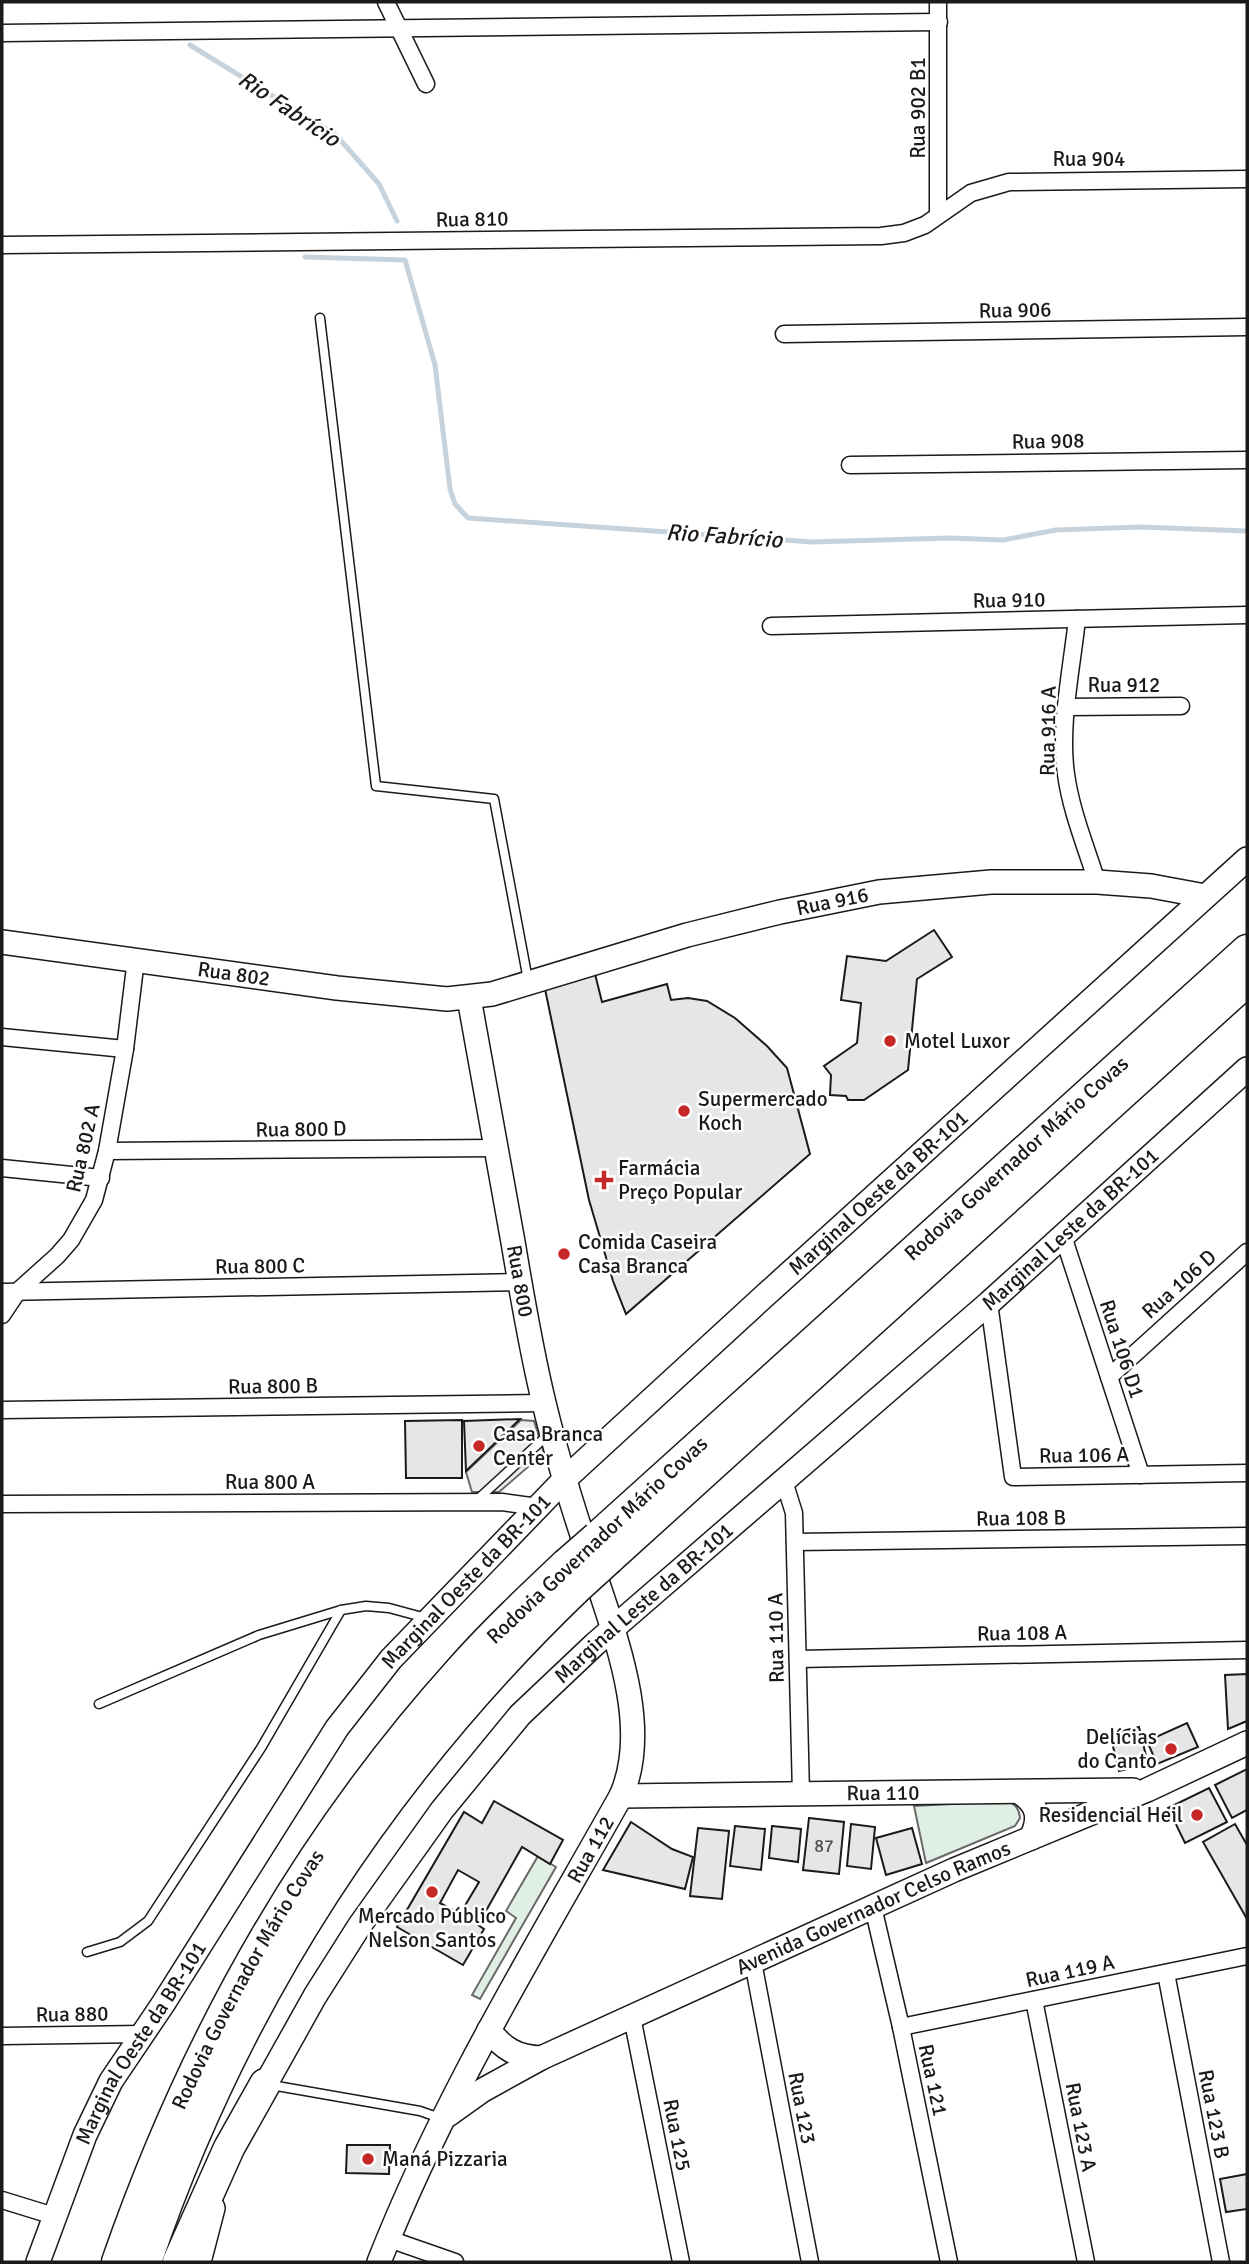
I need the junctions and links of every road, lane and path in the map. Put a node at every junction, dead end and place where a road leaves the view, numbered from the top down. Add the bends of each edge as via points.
1 (386, 2) edge
2 (939, 2) edge
3 (939, 22) junction
4 (398, 28) junction
5 (2, 33) edge
6 (426, 84) dead end
7 (1247, 179) edge
8 (938, 215) junction
9 (2, 245) edge
10 (320, 318) dead end
11 (1247, 327) edge
12 (784, 334) dead end
13 (1247, 460) edge
14 (850, 465) dead end
15 (1247, 615) edge
16 (1077, 619) junction
17 (771, 626) dead end
18 (1181, 706) dead end
19 (1067, 707) junction
20 (1247, 859) edge
21 (1097, 882) junction
22 (1205, 897) junction
23 (2, 942) edge
24 (1247, 950) edge
25 (136, 959) junction
26 (1247, 981) edge
27 (528, 983) junction
28 (469, 998) junction
29 (2, 1037) edge
30 (125, 1049) junction
31 (1247, 1069) edge
32 (496, 1148) junction
33 (107, 1151) junction
34 (2, 1168) edge
35 (101, 1178) junction
36 (1063, 1236) junction
37 (1247, 1252) edge
38 (520, 1282) junction
39 (10, 1291) edge
40 (989, 1303) junction
41 (2, 1315) edge
42 (1109, 1377) junction
43 (544, 1404) junction
44 (2, 1410) edge
45 (552, 1431) junction
46 (595, 1452) junction
47 (1246, 1469) edge
48 (1141, 1475) junction
49 (564, 1480) junction
50 (785, 1481) junction
51 (474, 1503) junction
52 (2, 1504) edge
53 (538, 1507) junction
54 (1247, 1536) edge
55 (795, 1542) junction
56 (586, 1556) junction
57 (341, 1610) junction
58 (429, 1619) junction
59 (613, 1629) junction
60 (1247, 1650) edge
61 (798, 1658) junction
62 (99, 1704) dead end
63 (1247, 1743) edge
64 (1147, 1790) junction
65 (1019, 1791) junction
66 (801, 1794) junction
67 (621, 1796) junction
68 (1031, 1838) junction
69 (873, 1906) junction
70 (87, 1952) dead end
71 (1247, 1956) edge
72 (753, 1962) junction
73 (1166, 1973) junction
74 (1034, 2000) junction
75 (632, 2017) junction
76 (901, 2027) junction
77 (489, 2030) junction
78 (143, 2035) junction
79 (2, 2036) edge
80 (541, 2058) junction
81 (265, 2084) junction
82 (443, 2119) junction
83 (2, 2200) edge
84 (54, 2216) junction
85 (389, 2239) junction
86 (38, 2262) edge
87 (117, 2262) edge
88 (146, 2262) edge
89 (178, 2262) edge
90 (199, 2262) edge
91 (379, 2262) edge
92 (455, 2262) edge
93 (681, 2262) edge
94 (810, 2262) edge
95 (950, 2262) edge
96 (1086, 2262) edge
97 (1221, 2262) edge

1 - 4 street
2 - 3 street, Rua 902 B1
3 - 4 street
3 - 8 street, Rua 902 B1
4 - 5 street
4 - 6 street
7 - 8 street, Rua 904 via 1009,182 971,193
8 - 9 street, Rua 810 via 904,233 881,236
10 - 27 lane via 376,786 494,799
11 - 12 street, Rua 906
13 - 14 street, Rua 908
15 - 16 street, Rua 910
16 - 17 street, Rua 910
16 - 19 street, Rua 916 A
18 - 19 street, Rua 912
19 - 21 street, Rua 916 A via 1065,772
20 - 22 main road, Marginal Oeste da BR-101
21 - 22 main road, Rua 916
21 - 27 main road, Rua 916 via 991,882 879,892 687,935
22 - 46 main road, Marginal Oeste da BR-101
23 - 25 main road, Rua 802
24 - 56 highway, Rodovia Governador Mário Covas
25 - 28 main road, Rua 802 via 337,988
25 - 30 street, Rua 802 A
26 - 56 highway, Rodovia Governador Mário Covas
27 - 28 main road, Rua 916
28 - 32 main road, Rua 800
29 - 30 street
30 - 33 street, Rua 802 A
31 - 36 main road, Marginal Leste da BR-101
32 - 33 street, Rua 800 D
32 - 38 main road, Rua 800
33 - 35 street, Rua 802 A
34 - 35 street
35 - 39 street, Rua 802 A via 71,1240
36 - 40 main road, Marginal Leste da BR-101
36 - 42 street, Rua 106 D1
37 - 42 street, Rua 106 D
38 - 39 street, Rua 800 C
38 - 43 main road, Rua 800
39 - 41 street, Rua 802 A
40 - 48 street, Rua 106 A via 1013,1477
40 - 50 main road, Marginal Leste da BR-101
42 - 48 street, Rua 106 D1
43 - 44 street, Rua 800 B
43 - 45 main road, Rua 800
45 - 46 main road via 572,1445
45 - 49 main road, Rua 800
45 - 51 lane
46 - 49 main road, Marginal Oeste da BR-101
46 - 56 main road via 581,1501
47 - 48 street, Rua 106 A
49 - 53 main road, Marginal Oeste da BR-101
49 - 56 main road, Rua 800
50 - 55 street, Rua 110 A via 794,1513
50 - 59 main road, Marginal Leste da BR-101
51 - 52 street, Rua 800 A
51 - 53 street, Rua 800 A
53 - 56 main road via 566,1516
53 - 58 main road, Marginal Oeste da BR-101
54 - 55 street, Rua 108 B
55 - 61 street, Rua 110 A
56 - 59 main road, Rua 112
56 - 87 highway, Rodovia Governador Mário Covas via 510,1618 428,1707 355,1801 285,1903 189,2080
56 - 88 highway, Rodovia Governador Mário Covas via 430,1745 290,1945 229,2058
57 - 58 lane via 389,1608
57 - 62 lane via 259,1636
57 - 70 lane via 261,1748 148,1921 120,1942
58 - 78 main road, Marginal Oeste da BR-101 via 337,1728
59 - 67 main road, Rua 112 via 624,1671 631,1731 629,1773
59 - 81 main road, Marginal Leste da BR-101 via 520,1715 442,1810 354,1935
60 - 61 street, Rua 108 A
61 - 66 street, Rua 110 A
63 - 64 main road, Avenida Governador Celso Ramos
64 - 65 main road, Rua 110
64 - 68 main road, Avenida Governador Celso Ramos
65 - 66 main road, Rua 110
65 - 68 main road via 1037,1812
66 - 67 main road, Rua 110
67 - 77 main road, Rua 112
68 - 69 main road, Avenida Governador Celso Ramos
69 - 72 main road, Avenida Governador Celso Ramos
69 - 76 street, Rua 121
71 - 73 street, Rua 119 A
72 - 75 main road, Avenida Governador Celso Ramos
72 - 94 street, Rua 123
73 - 74 street, Rua 119 A
73 - 97 street, Rua 123 B
74 - 76 street, Rua 119 A
74 - 96 street, Rua 123 A
75 - 80 main road, Avenida Governador Celso Ramos
75 - 93 street, Rua 125
76 - 95 street, Rua 121
77 - 80 main road via 516,2054
77 - 82 main road, Rua 112
78 - 79 street, Rua 880
78 - 84 main road, Marginal Oeste da BR-101 via 97,2109
80 - 82 main road, Avenida Governador Celso Ramos
81 - 82 lane
81 - 89 highway via 229,2148
81 - 90 main road, Marginal Leste da BR-101 via 226,2173
82 - 85 main road, Avenida Governador Celso Ramos
83 - 84 street
84 - 86 main road, Marginal Oeste da BR-101
85 - 91 main road, Avenida Governador Celso Ramos
85 - 92 street

